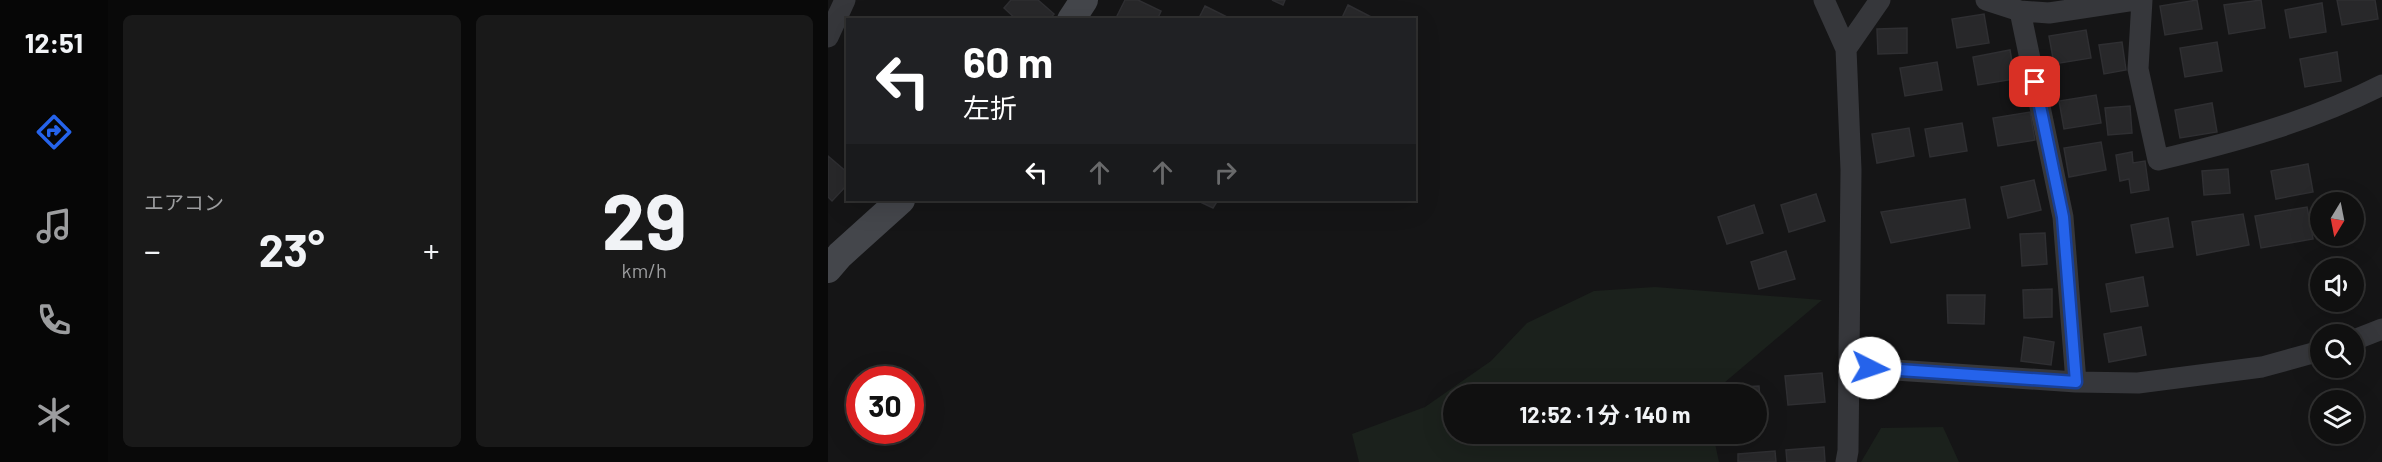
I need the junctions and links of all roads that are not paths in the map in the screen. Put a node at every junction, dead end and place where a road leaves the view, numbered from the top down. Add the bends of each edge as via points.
1 (845, 0) edge
2 (1084, 0) edge
3 (1824, 0) edge
4 (1880, 0) edge
5 (1986, 0) edge
6 (2135, 0) edge
7 (2142, 0) edge
8 (2020, 11) junction
9 (1072, 18) edge
10 (828, 37) edge
11 (1846, 49) junction
12 (2382, 85) edge
13 (900, 201) edge
14 (828, 269) edge
15 (2382, 329) edge
16 (2364, 336) edge
17 (2310, 354) edge
18 (1850, 367) junction
19 (2076, 382) junction
20 (1846, 462) edge

1 - 10 street
2 - 9 main road
3 - 11 street
4 - 11 street
5 - 8 street
6 - 8 street via 2049,13
7 - 12 street via 2138,69 2158,160 2248,138 2356,99
8 - 19 street via 2063,217
11 - 18 street via 1851,170
13 - 14 main road
15 - 16 street
17 - 19 street via 2262,367 2138,383
18 - 19 street
18 - 20 street

